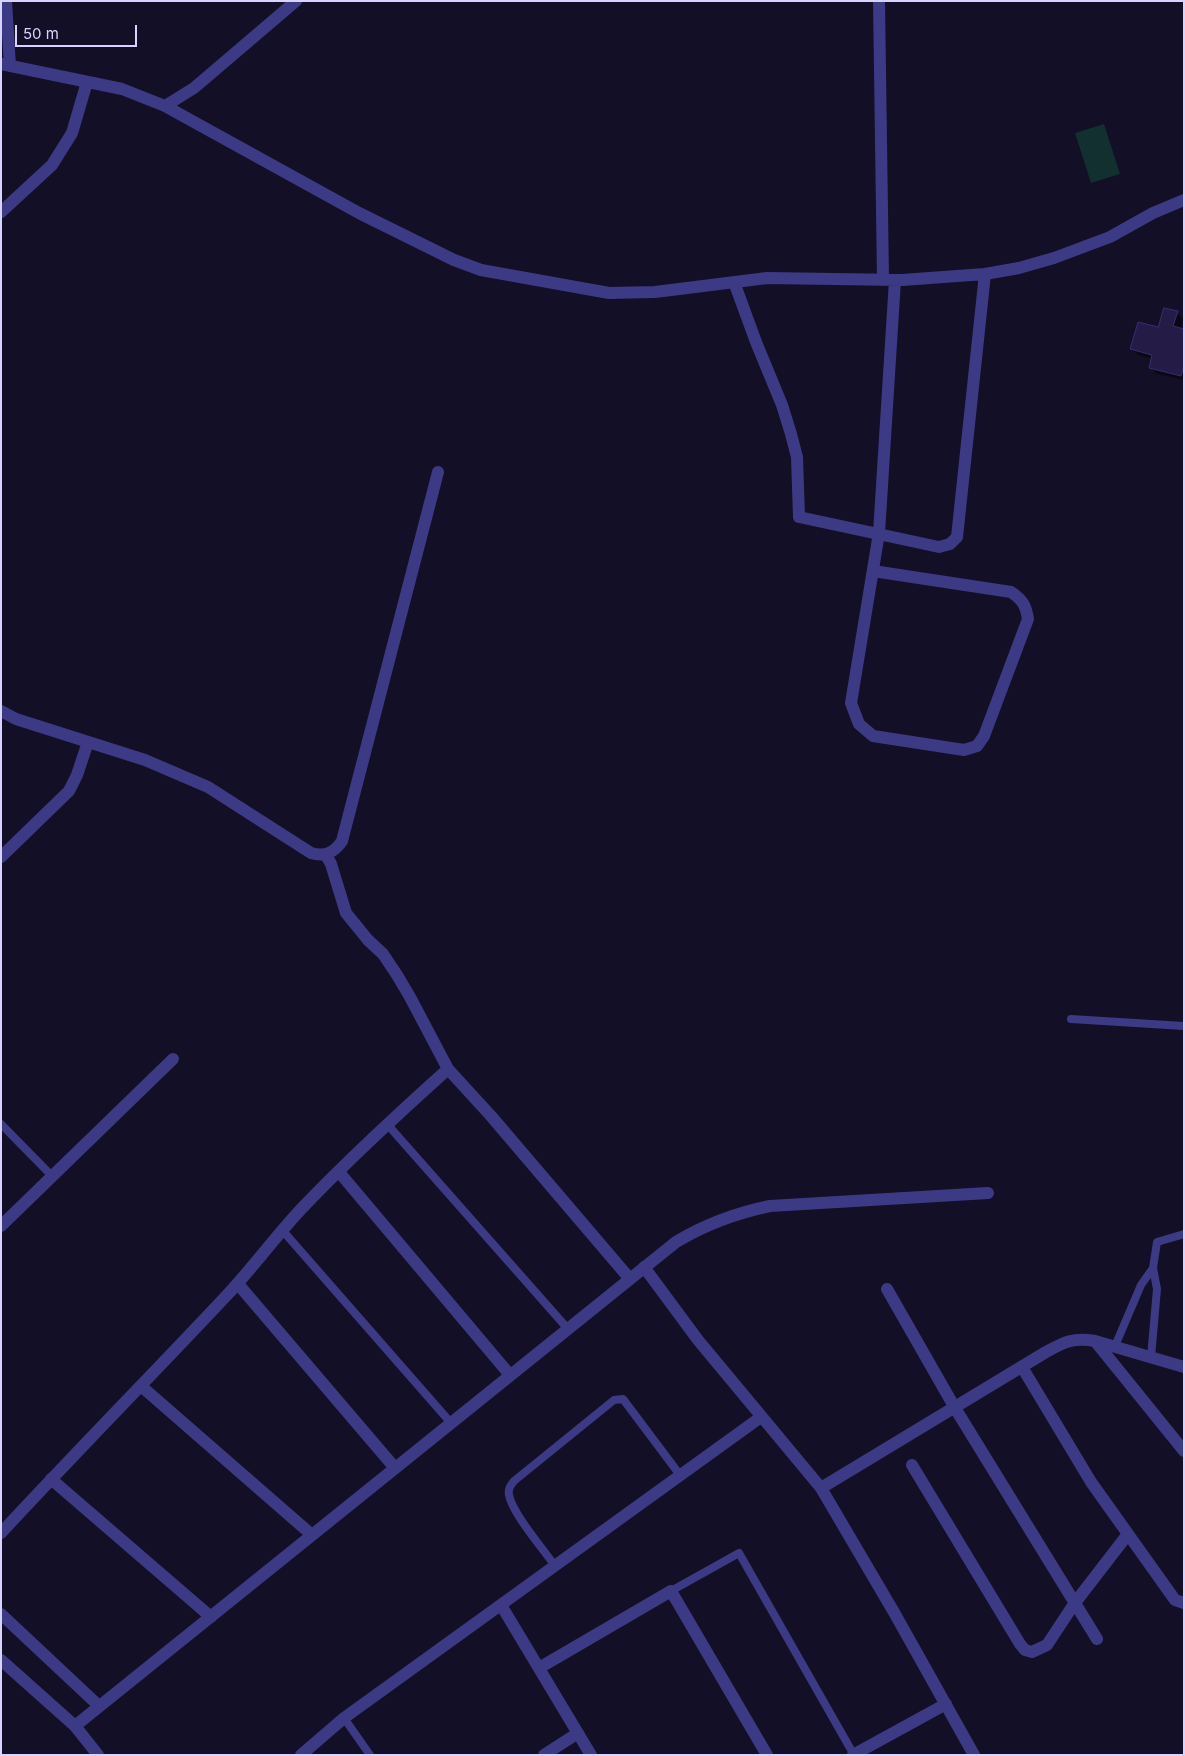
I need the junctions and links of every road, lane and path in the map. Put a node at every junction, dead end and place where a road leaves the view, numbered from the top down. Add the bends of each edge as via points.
1 (6, 1) edge
2 (296, 1) edge
3 (879, 1) edge
4 (6, 65) edge
5 (87, 82) junction
6 (165, 106) junction
7 (1184, 200) edge
8 (1, 212) edge
9 (985, 274) junction
10 (889, 280) junction
11 (734, 282) junction
12 (438, 472) dead end
13 (879, 533) junction
14 (873, 571) junction
15 (1, 711) edge
16 (88, 742) junction
17 (326, 855) junction
18 (1, 857) edge
19 (1071, 1019) dead end
20 (1184, 1026) edge
21 (173, 1059) dead end
22 (448, 1069) junction
23 (1, 1124) edge
24 (387, 1124) junction
25 (339, 1172) junction
26 (52, 1176) junction
27 (988, 1193) dead end
28 (1, 1226) edge
29 (283, 1231) junction
30 (1184, 1234) edge
31 (644, 1268) junction
32 (1153, 1268) junction
33 (630, 1279) junction
34 (238, 1284) junction
35 (887, 1288) dead end
36 (568, 1329) junction
37 (1095, 1341) junction
38 (1115, 1346) junction
39 (1151, 1357) junction
40 (1022, 1367) junction
41 (1184, 1367) edge
42 (510, 1375) junction
43 (141, 1386) junction
44 (955, 1408) junction
45 (761, 1417) junction
46 (451, 1423) junction
47 (1184, 1451) edge
48 (912, 1464) dead end
49 (395, 1468) junction
50 (680, 1475) junction
51 (51, 1479) junction
52 (821, 1488) junction
53 (1, 1533) edge
54 (1128, 1534) junction
55 (312, 1535) junction
56 (555, 1566) junction
57 (671, 1591) junction
58 (1184, 1603) edge
59 (1074, 1604) junction
60 (501, 1605) junction
61 (1, 1614) edge
62 (210, 1617) junction
63 (1097, 1639) dead end
64 (1, 1660) edge
65 (538, 1668) junction
66 (946, 1704) junction
67 (99, 1706) junction
68 (344, 1718) junction
69 (74, 1726) junction
70 (578, 1733) junction
71 (98, 1755) edge
72 (300, 1755) edge
73 (370, 1755) edge
74 (544, 1755) edge
75 (591, 1755) edge
76 (767, 1755) edge
77 (854, 1755) edge
78 (974, 1755) edge

1 - 4 street
2 - 6 street via 194,88
3 - 10 street
4 - 5 street
5 - 6 street via 122,89
5 - 8 street via 72,133 52,165
6 - 11 street via 359,213 481,270 609,293 655,292
7 - 9 street via 1110,237 1054,258
9 - 10 street
9 - 13 street via 957,537 950,544 939,546
10 - 11 street via 767,278
10 - 13 street
11 - 13 street via 791,434 797,457 798,517
12 - 17 street via 342,841 338,848
13 - 14 street
14 - 14 street via 851,703 860,724 873,736 964,750 977,746 984,736 1028,619 1025,605 1011,592
15 - 16 street via 16,719
16 - 17 street via 145,760 208,787 311,853
16 - 18 street via 69,791
17 - 22 street via 346,913 383,954 397,975
19 - 20 lane
21 - 26 street
22 - 24 street
22 - 33 street
23 - 26 lane
24 - 25 street
24 - 36 lane
25 - 29 street
25 - 42 street
26 - 28 street
27 - 31 street via 770,1206 697,1230
29 - 34 street
29 - 46 lane
30 - 32 lane via 1158,1242
31 - 33 street
31 - 45 street
32 - 38 lane via 1141,1285
32 - 39 lane via 1157,1289
33 - 36 street
34 - 43 street
34 - 49 street
35 - 44 street
36 - 42 street
37 - 38 street
37 - 40 street via 1071,1340
37 - 47 street
38 - 39 street
39 - 41 street
40 - 44 street
40 - 54 street via 1091,1482
42 - 46 street
43 - 51 street
43 - 55 street
44 - 52 street
44 - 59 street
45 - 50 street
45 - 52 street
46 - 49 street
48 - 59 street via 1025,1650 1032,1652 1047,1645
49 - 55 street
50 - 56 street
50 - 56 lane via 623,1399 614,1400 510,1487 508,1493 515,1510
51 - 53 street
51 - 62 street
52 - 66 street
54 - 58 street via 1175,1600
54 - 59 street
55 - 62 street
56 - 60 street
57 - 65 street
57 - 76 street
57 - 77 lane via 739,1553
59 - 63 street
60 - 65 street
60 - 68 street
61 - 67 street
62 - 67 street
64 - 69 street
65 - 70 street
66 - 77 street
66 - 78 street
67 - 69 street
68 - 72 street
68 - 73 lane
69 - 71 street
70 - 74 street
70 - 75 street

